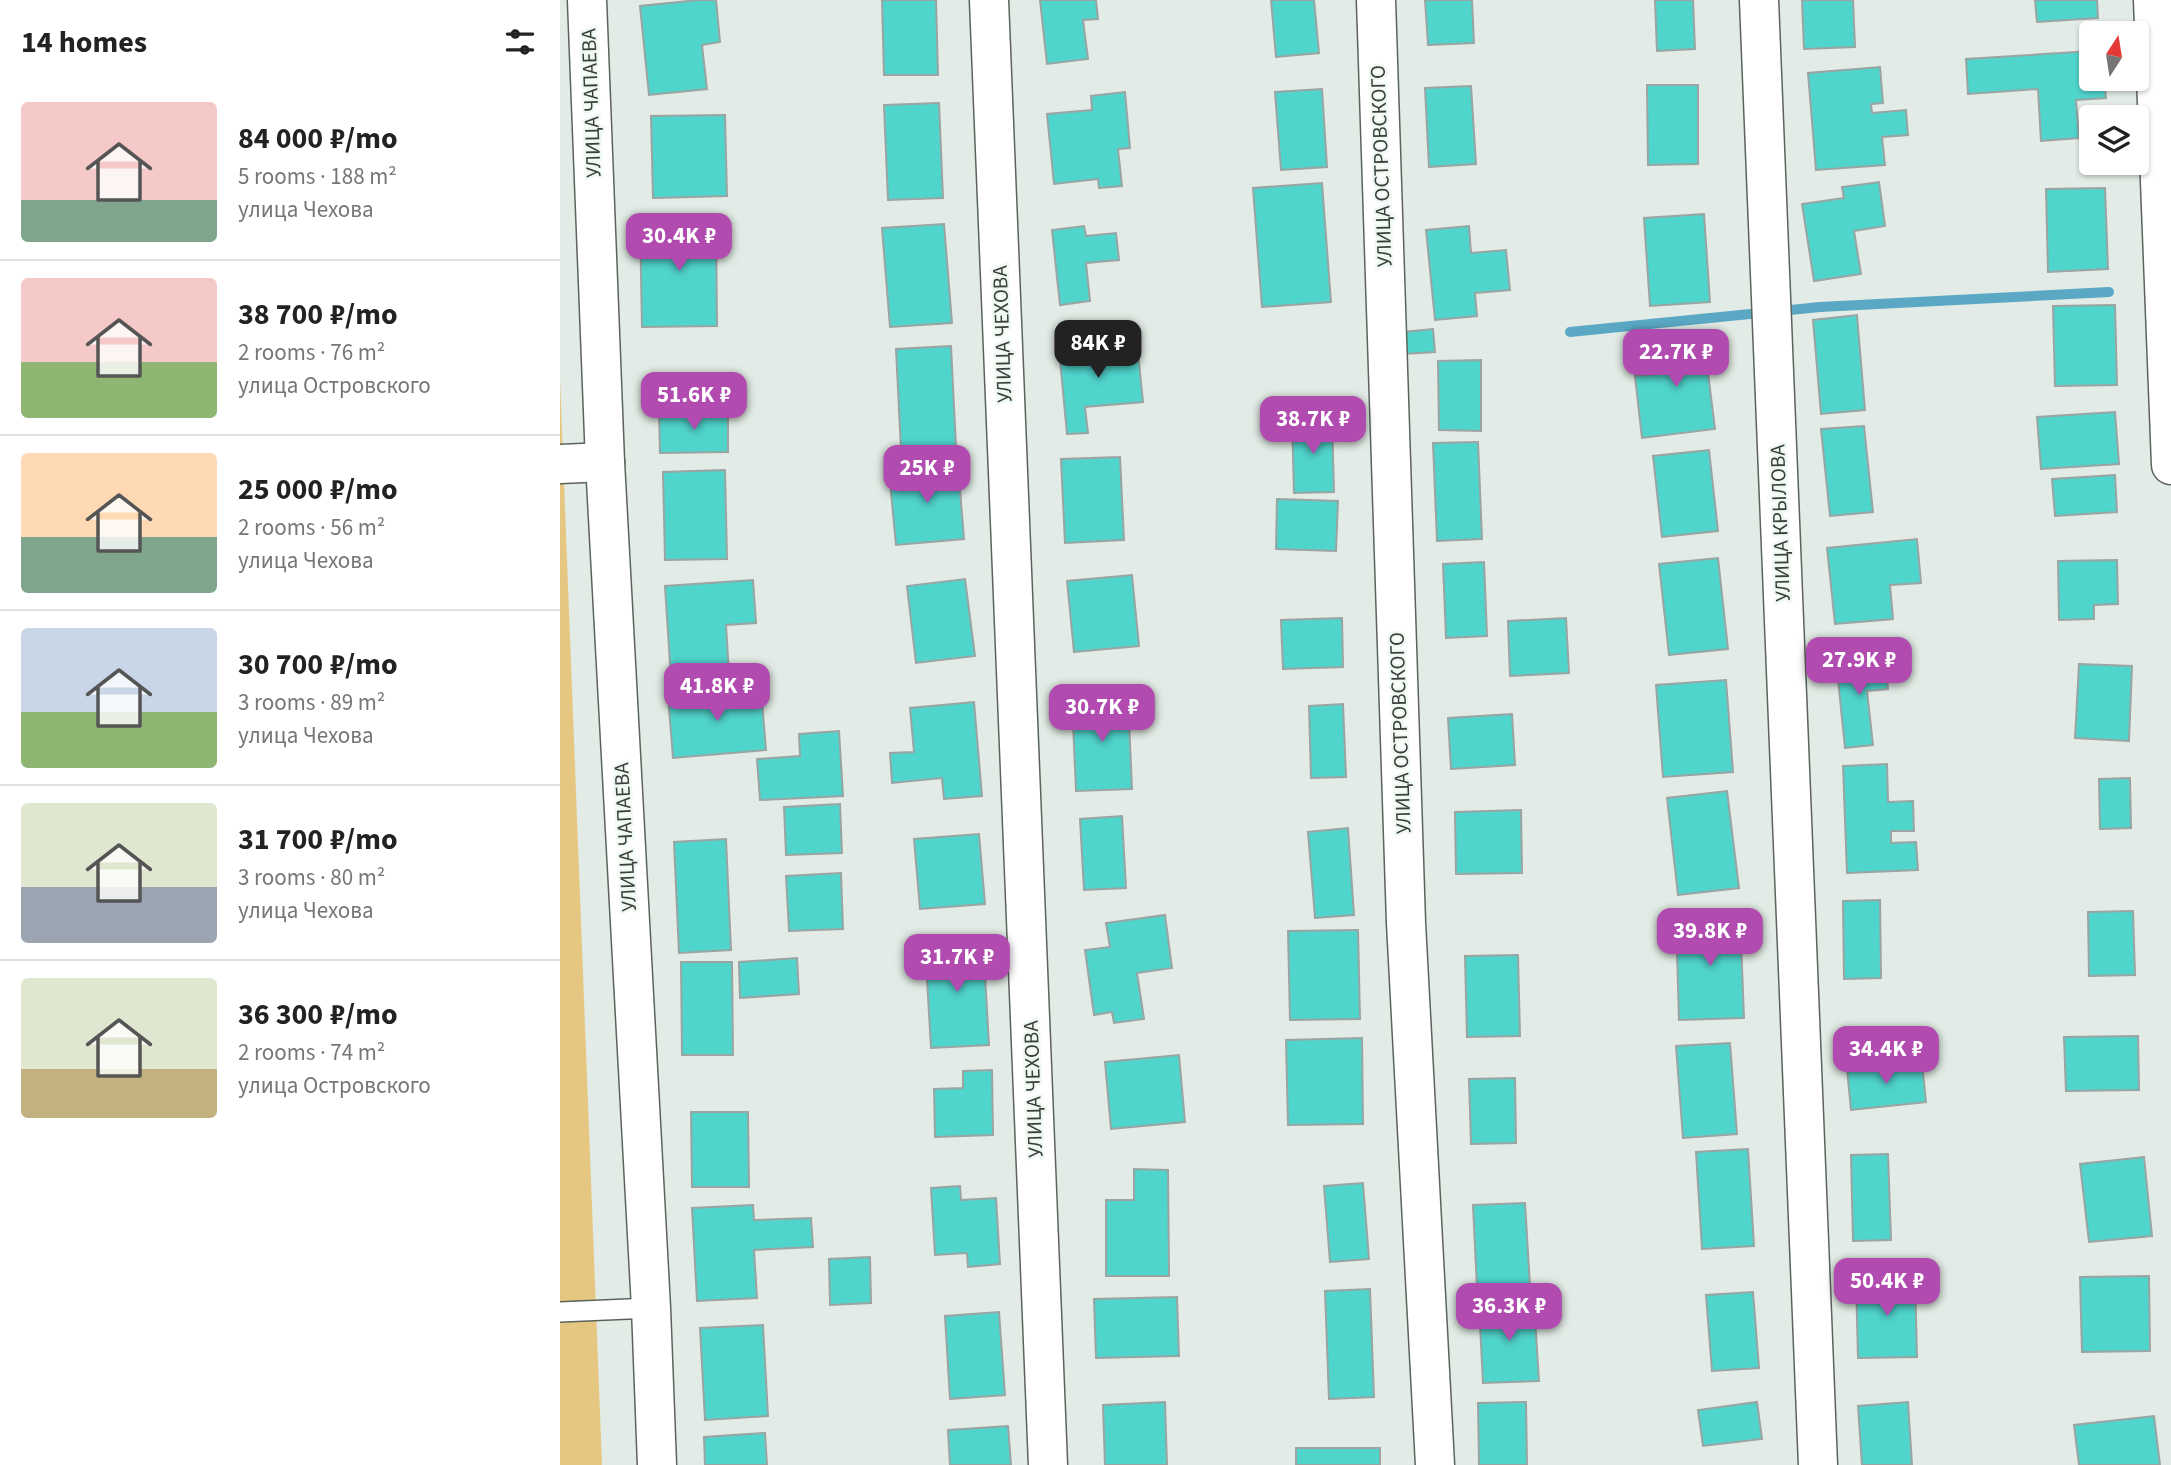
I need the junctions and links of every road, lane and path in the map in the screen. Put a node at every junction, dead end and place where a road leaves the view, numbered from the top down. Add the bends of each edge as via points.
1 (587, 0) edge
2 (989, 0) edge
3 (1376, 0) edge
4 (1759, 0) edge
5 (2153, 0) edge
6 (605, 462) junction
7 (560, 464) edge
8 (2171, 465) edge
9 (651, 1308) junction
10 (560, 1312) edge
11 (657, 1465) edge
12 (1048, 1465) edge
13 (1435, 1465) edge
14 (1818, 1465) edge

1 - 6 street, УЛИЦА ЧАПАЕВА
2 - 12 street, УЛИЦА ЧЕХОВА
3 - 13 street, УЛИЦА ОСТРОВСКОГО via 1406,923
4 - 14 street, УЛИЦА КРЫЛОВА
5 - 8 street
6 - 7 street
6 - 9 street, УЛИЦА ЧАПАЕВА
9 - 10 lane
9 - 11 street, УЛИЦА ЧАПАЕВА

